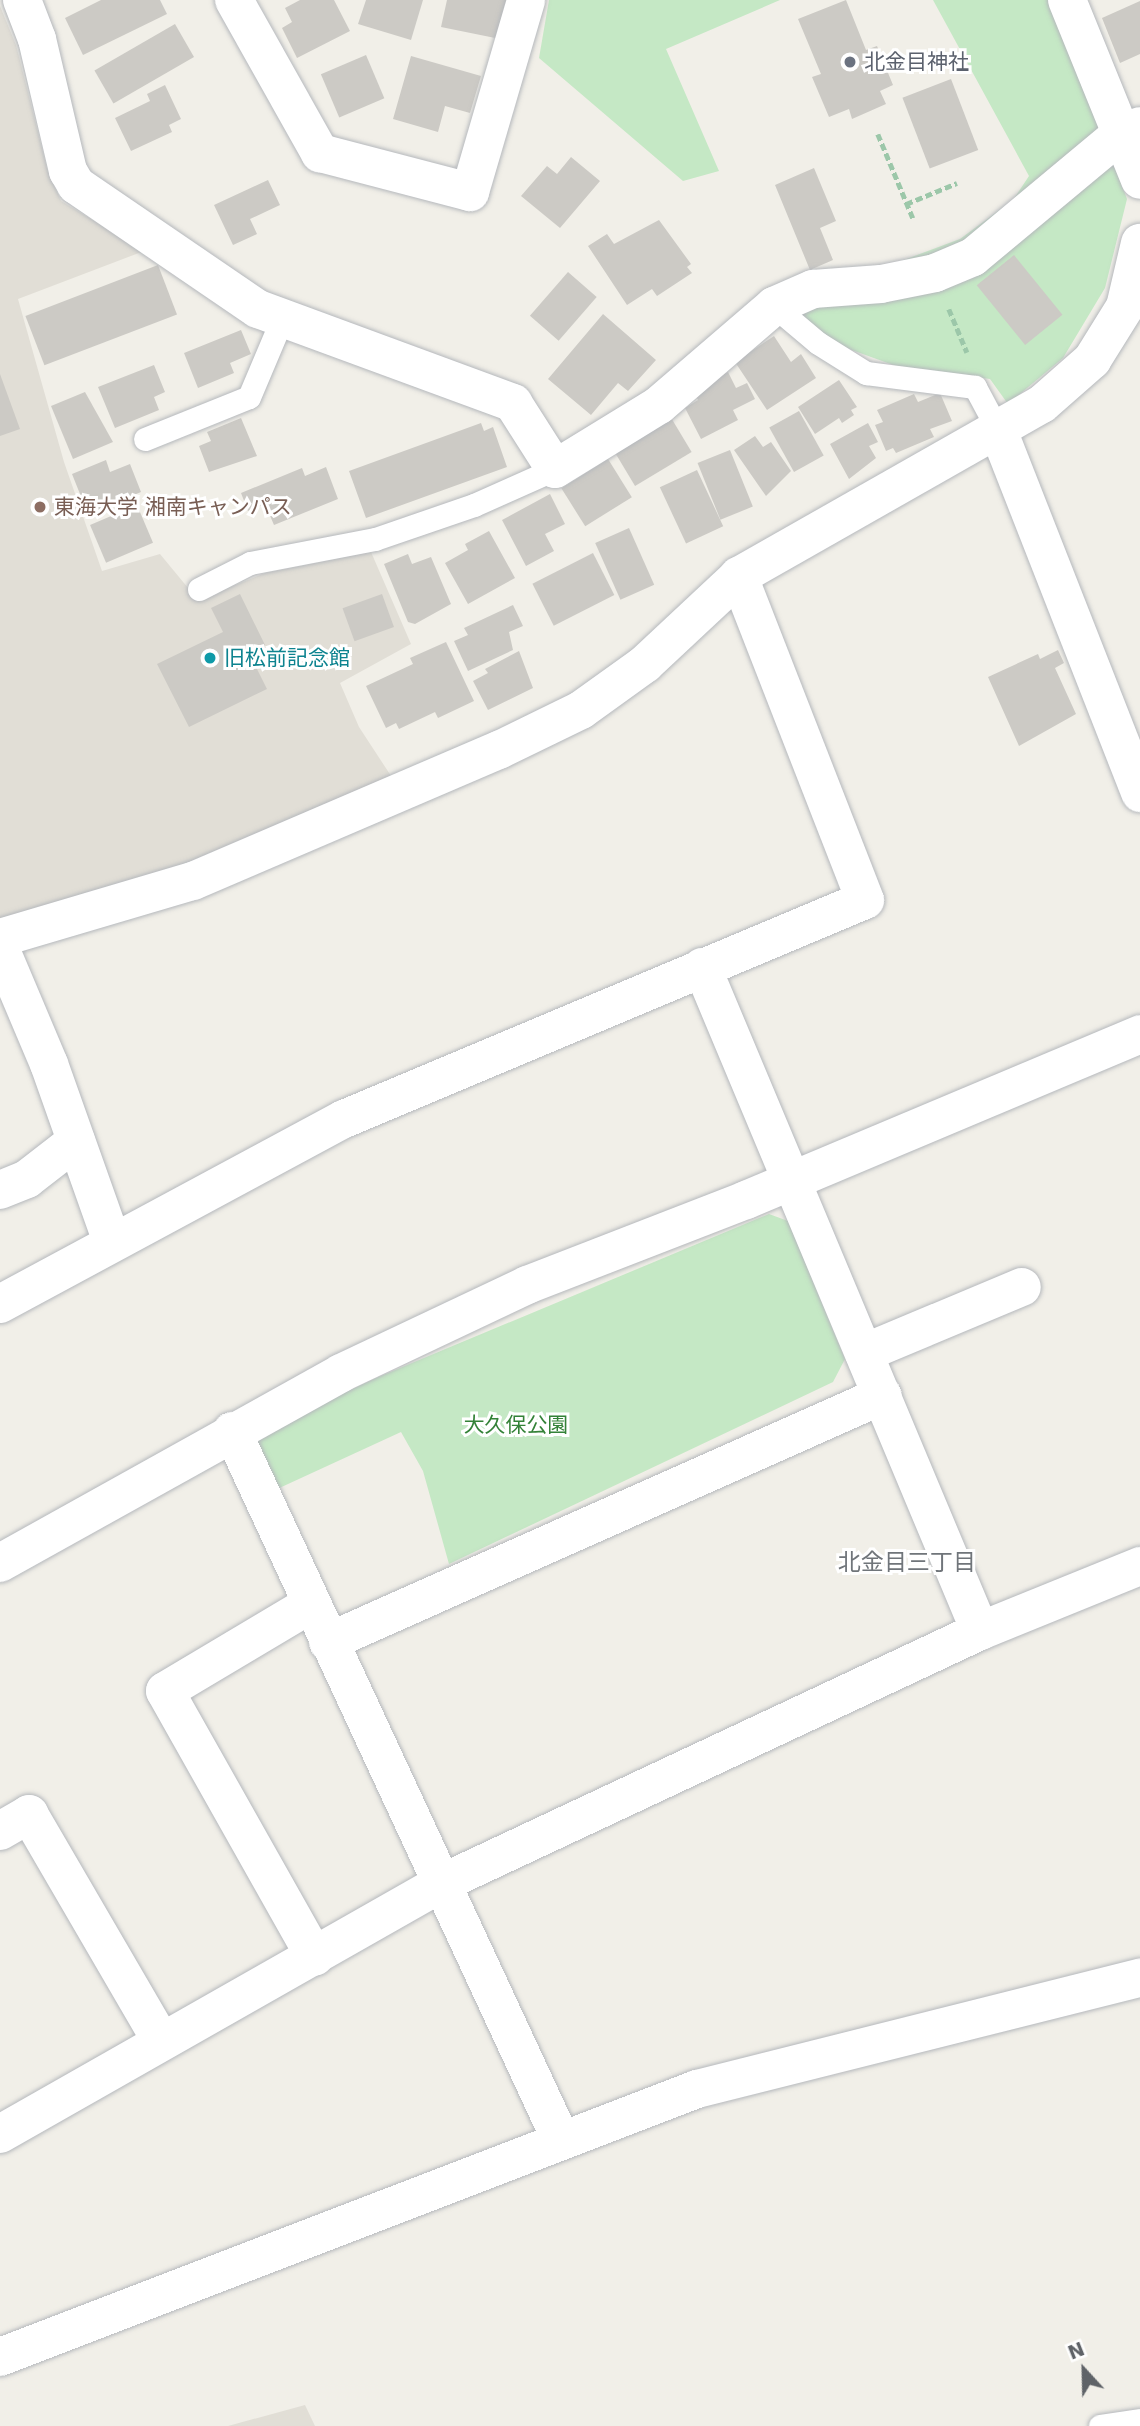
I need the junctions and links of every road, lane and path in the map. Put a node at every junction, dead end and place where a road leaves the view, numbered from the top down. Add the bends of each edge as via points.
1 (22, 0) edge
2 (234, 0) edge
3 (526, 0) edge
4 (1067, 0) edge
5 (1131, 130) edge
6 (878, 134) dead end
7 (1140, 180) edge
8 (957, 183) dead end
9 (906, 204) junction
10 (913, 218) dead end
11 (1140, 243) edge
12 (935, 273) junction
13 (774, 306) junction
14 (1132, 312) edge
15 (282, 319) junction
16 (975, 387) junction
17 (998, 430) junction
18 (145, 439) dead end
19 (555, 469) junction
20 (739, 576) junction
21 (199, 589) dead end
22 (1140, 793) edge
23 (0, 938) edge
24 (0, 948) edge
25 (702, 967) junction
26 (1140, 1034) edge
27 (76, 1141) junction
28 (789, 1178) junction
29 (0, 1190) edge
30 (112, 1242) junction
31 (1022, 1287) dead end
32 (0, 1304) edge
33 (864, 1353) junction
34 (883, 1395) junction
35 (232, 1431) junction
36 (0, 1563) edge
37 (1140, 1566) edge
38 (311, 1604) junction
39 (980, 1631) junction
40 (328, 1642) junction
41 (0, 1831) edge
42 (440, 1884) junction
43 (315, 1956) junction
44 (1140, 1978) edge
45 (161, 2041) junction
46 (0, 2134) edge
47 (560, 2138) junction
48 (0, 2357) edge
49 (1140, 2420) edge
50 (1100, 2426) edge

1 - 15 street via 37,39 68,171 76,185 258,309
2 - 3 street via 320,153 470,192
4 - 5 street
5 - 7 street
5 - 12 street via 1034,203 973,257
6 - 9 path
8 - 9 path
9 - 10 path
11 - 14 street
12 - 13 street via 813,289
12 - 16 path via 975,373
13 - 16 lane via 818,343 866,373
13 - 19 street via 659,405
14 - 17 street via 1092,360 1042,404
15 - 18 lane via 248,397
15 - 19 street via 513,403
16 - 17 lane
17 - 20 street
17 - 22 street
19 - 21 lane via 474,505 375,539 250,563
20 - 23 street via 645,664 581,710 499,750 193,881
20 - 25 street via 865,900
24 - 27 street
25 - 28 street
25 - 30 street via 344,1119
26 - 28 street
27 - 29 street via 27,1178
27 - 30 street
28 - 33 street
28 - 35 street via 747,1200 527,1285 341,1373
30 - 32 street
31 - 33 street
33 - 34 street
34 - 39 street
34 - 40 street
35 - 36 street
35 - 38 street
37 - 39 street
38 - 40 street
38 - 43 street via 165,1691
39 - 42 street
40 - 42 street
41 - 45 street via 29,1814
42 - 43 street
42 - 47 street
43 - 45 street
44 - 47 street via 697,2089
45 - 46 street
47 - 48 street via 274,2254
49 - 50 lane

